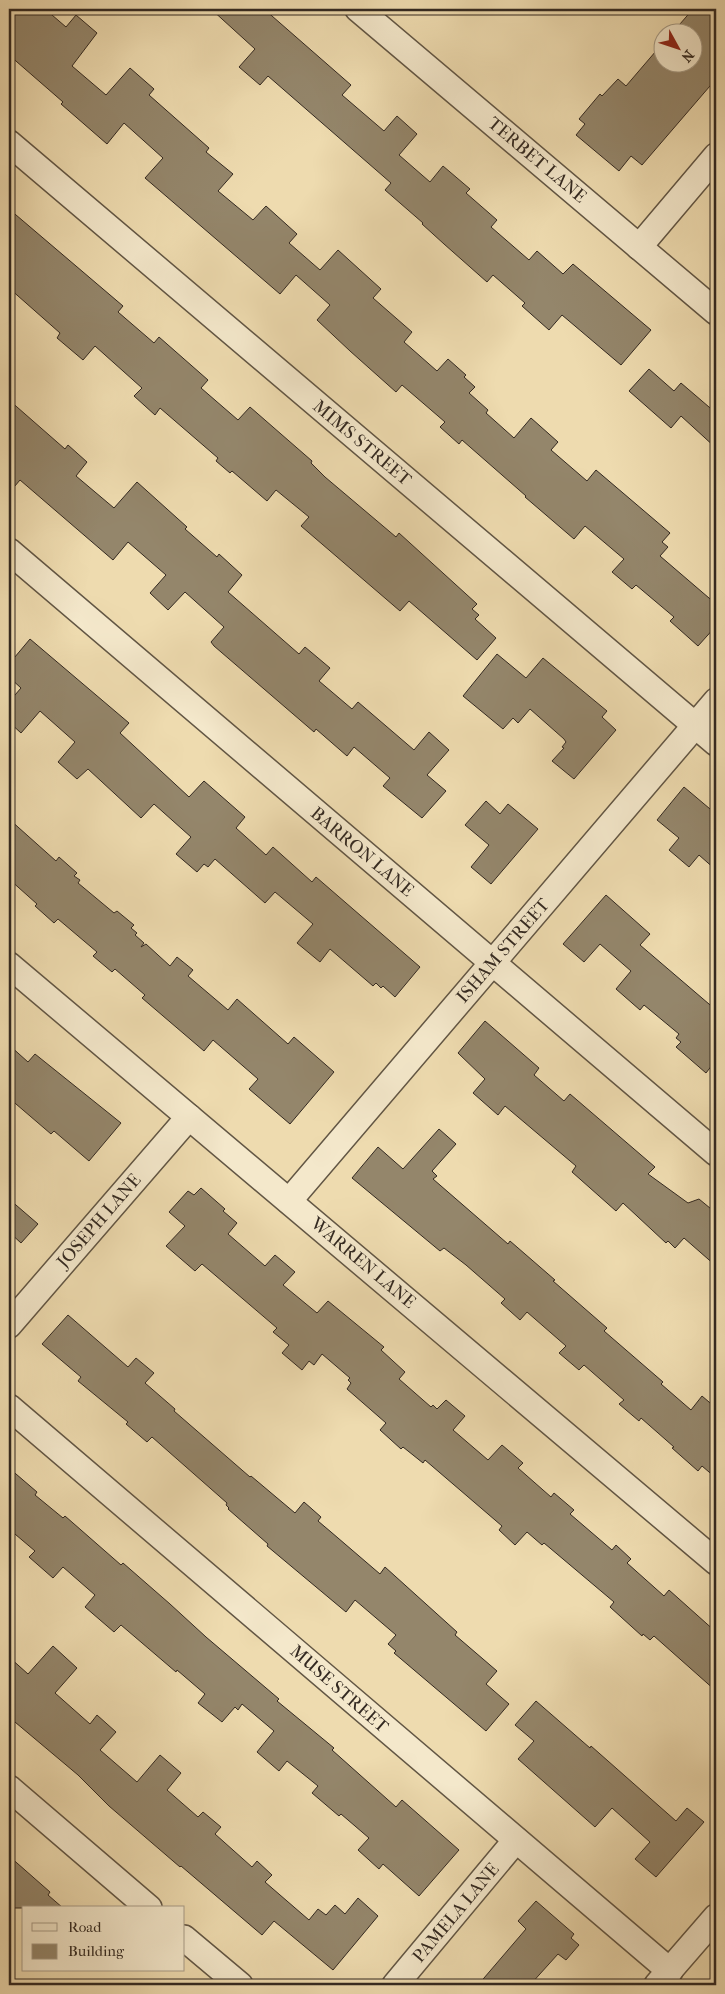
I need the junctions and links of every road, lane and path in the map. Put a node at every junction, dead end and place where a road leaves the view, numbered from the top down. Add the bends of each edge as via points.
1 (358, 9) edge
2 (9, 143) edge
3 (716, 156) edge
4 (639, 246) junction
5 (716, 312) edge
6 (9, 551) edge
7 (716, 701) edge
8 (695, 725) junction
9 (716, 743) edge
10 (493, 962) junction
11 (9, 966) edge
12 (189, 1117) junction
13 (716, 1152) edge
14 (289, 1201) junction
15 (9, 1325) edge
16 (9, 1407) edge
17 (716, 1562) edge
18 (9, 1788) edge
19 (516, 1840) junction
20 (147, 1906) edge
21 (716, 1917) edge
22 (185, 1939) edge
23 (663, 1978) edge
24 (240, 1985) edge
25 (396, 1985) edge

1 - 4 street, TERBET LANE
2 - 8 street, MIMS STREET
3 - 4 street
4 - 5 street, TERBET LANE
6 - 10 street, BARRON LANE
7 - 8 street, ISHAM STREET
8 - 9 street, MIMS STREET
8 - 10 street, ISHAM STREET
10 - 13 street, BARRON LANE
10 - 14 street, ISHAM STREET
11 - 12 street, WARREN LANE
12 - 14 street, WARREN LANE
12 - 15 street, JOSEPH LANE
14 - 17 street, WARREN LANE
16 - 19 street, MUSE STREET
18 - 20 street
19 - 23 street, MUSE STREET
19 - 25 street, PAMELA LANE
21 - 23 street
22 - 24 street

